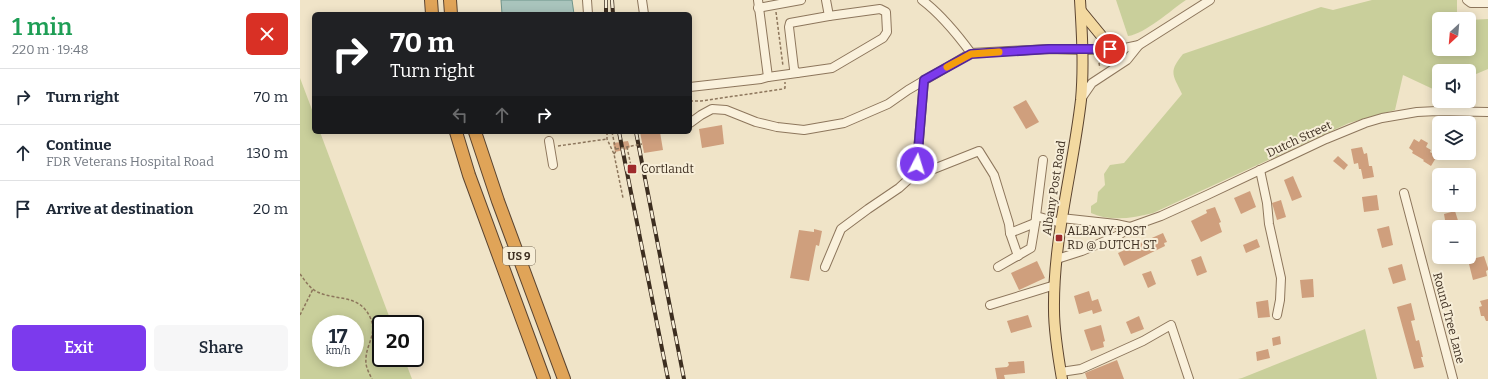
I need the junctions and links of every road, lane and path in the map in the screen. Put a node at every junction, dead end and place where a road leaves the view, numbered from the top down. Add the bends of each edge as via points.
1 (431, 0) edge
2 (450, 0) edge
3 (587, 0) edge
4 (642, 0) edge
5 (801, 0) edge
6 (826, 0) edge
7 (922, 0) edge
8 (1080, 0) edge
9 (1210, 0) edge
10 (1467, 0) edge
11 (1488, 3) edge
12 (758, 4) edge
13 (1081, 11) junction
14 (432, 12) edge
15 (452, 12) edge
16 (588, 12) edge
17 (644, 12) edge
18 (776, 12) dead end
19 (829, 16) junction
20 (1139, 45) junction
21 (1120, 49) junction
22 (1082, 50) junction
23 (971, 54) junction
24 (1098, 58) dead end
25 (784, 70) dead end
26 (1102, 71) dead end
27 (797, 73) junction
28 (768, 77) junction
29 (924, 80) junction
30 (785, 81) dead end
31 (692, 87) edge
32 (1081, 99) junction
33 (692, 101) edge
34 (1488, 112) edge
35 (692, 122) edge
36 (457, 134) edge
37 (476, 134) edge
38 (607, 134) edge
39 (612, 134) edge
40 (607, 139) junction
41 (552, 144) joint
42 (642, 144) dead end
43 (627, 147) junction
44 (616, 150) junction
45 (614, 154) junction
46 (1043, 160) dead end
47 (553, 164) dead end
48 (631, 166) dead end
49 (922, 167) junction
50 (1260, 170) junction
51 (1404, 193) dead end
52 (623, 198) dead end
53 (1036, 219) junction
54 (1061, 220) junction
55 (1130, 227) junction
56 (1010, 232) junction
57 (1018, 256) junction
58 (1057, 259) junction
59 (825, 267) dead end
60 (998, 267) dead end
61 (300, 274) edge
62 (1055, 285) junction
63 (313, 289) junction
64 (990, 305) dead end
65 (300, 315) edge
66 (1277, 315) dead end
67 (1062, 376) edge
68 (372, 379) edge
69 (544, 379) edge
70 (564, 379) edge
71 (1189, 379) edge
72 (1453, 379) edge

1 - 14 highway
2 - 15 highway
3 - 16 street
4 - 17 street
5 - 12 street
6 - 19 street
7 - 23 street via 956,34
8 - 13 main road, Albany Post Road
9 - 20 street
10 - 11 street
12 - 28 street
13 - 21 main road via 1104,39
13 - 22 main road, Albany Post Road
18 - 25 path
19 - 27 street via 790,24 794,69
19 - 27 street via 880,9 886,12 887,32 883,38 832,68
20 - 21 street
20 - 32 street via 1127,60 1092,83
21 - 22 street
22 - 23 street via 1049,49
22 - 32 main road, Albany Post Road
23 - 29 street
24 - 26 path via 1098,66
27 - 28 street
28 - 31 street via 761,80
29 - 35 street via 888,104 844,123 804,130 777,127 726,110 712,109
29 - 49 street via 917,164
30 - 33 path via 783,89
32 - 54 main road, Albany Post Road
34 - 50 street, Dutch Street via 1437,111 1382,118 1350,128
36 - 69 highway, US 9 via 478,201
37 - 70 highway, US 9
38 - 40 path
39 - 44 path
40 - 41 path
40 - 45 path
41 - 47 street
42 - 43 path, bridge
43 - 44 path, bridge
43 - 48 path
44 - 45 path
45 - 52 path
46 - 53 street
49 - 56 street via 926,172 979,152 994,175
49 - 59 street via 899,188 841,229
50 - 55 street, Dutch Street via 1161,216
50 - 66 street via 1281,278
51 - 72 street, Round Tree Lane
53 - 54 street
53 - 56 street
53 - 57 street via 1030,248
54 - 55 street
54 - 58 main road, Albany Post Road
55 - 58 street, Dutch Street via 1119,235
56 - 57 street
57 - 60 street
58 - 62 main road, Albany Post Road
61 - 63 path
62 - 64 street
62 - 67 main road, Albany Post Road via 1056,345
63 - 65 path
63 - 68 path via 349,299 367,312 373,327 365,361
67 - 71 street via 1143,341 1171,325

